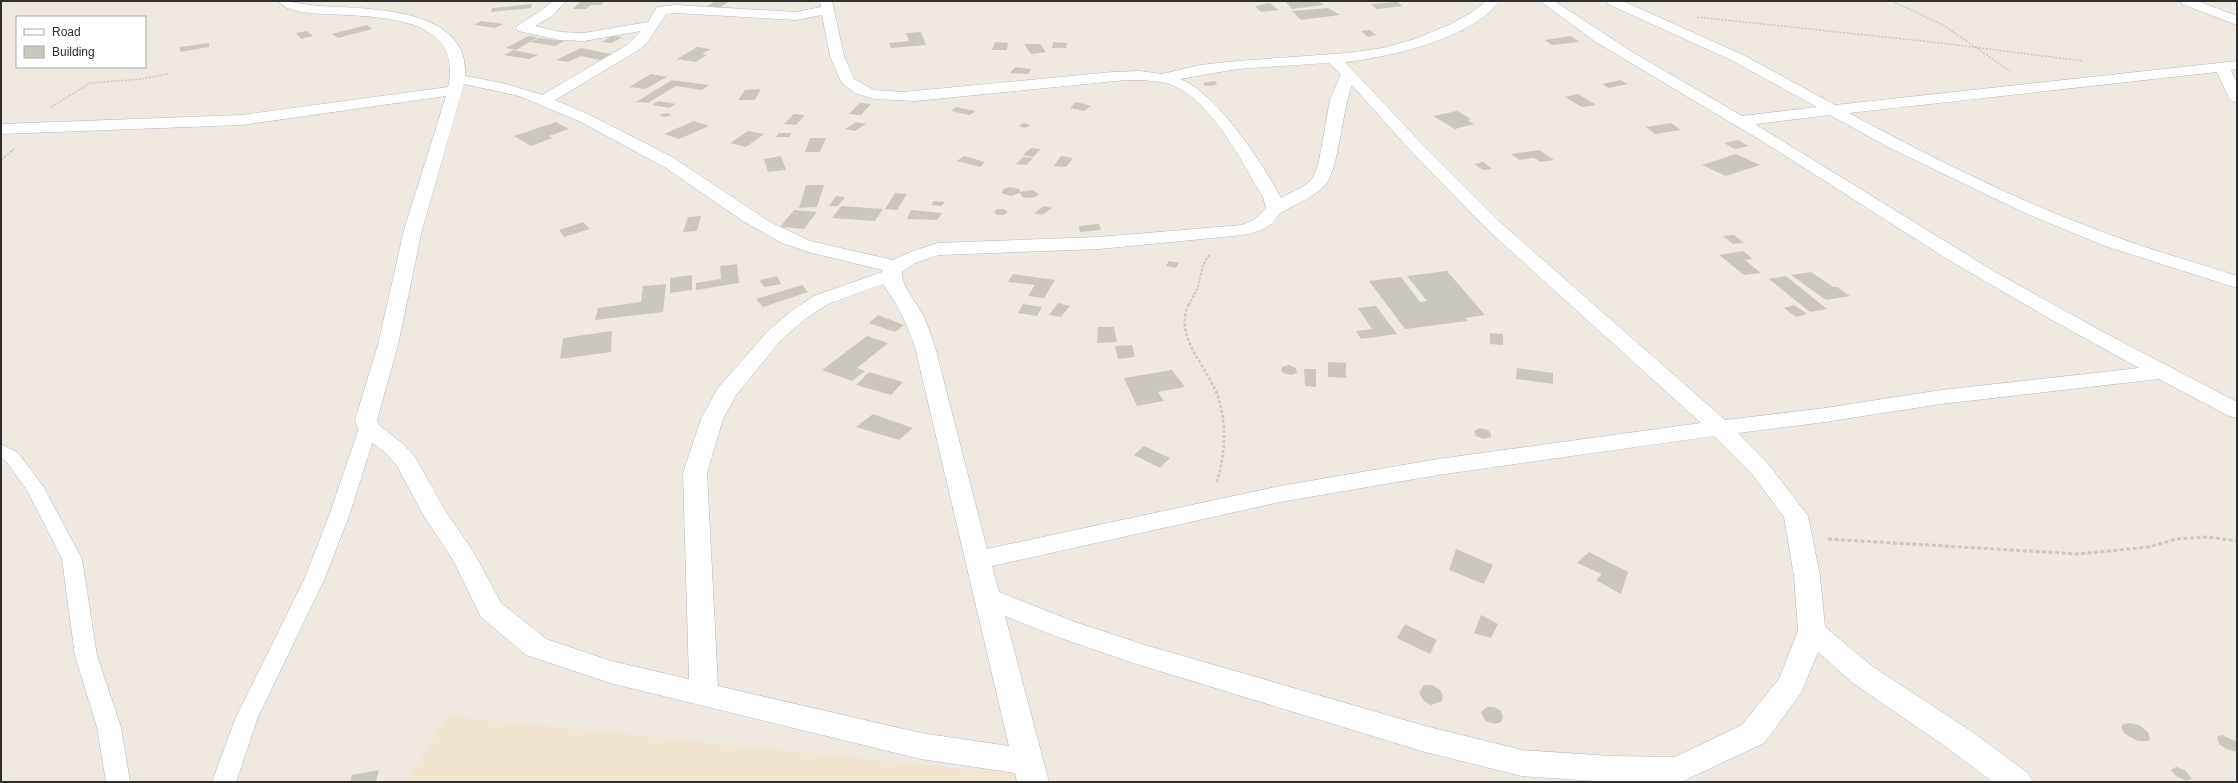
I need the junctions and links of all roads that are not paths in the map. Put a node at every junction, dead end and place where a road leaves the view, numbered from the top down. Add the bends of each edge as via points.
1 (284, 1) edge
2 (560, 1) edge
3 (1492, 1) edge
4 (1546, 1) edge
5 (1613, 1) edge
6 (2187, 1) edge
7 (827, 5) edge
8 (2237, 21) edge
9 (652, 24) junction
10 (1334, 60) junction
11 (2237, 66) edge
12 (2222, 67) junction
13 (1349, 73) junction
14 (1163, 78) junction
15 (456, 84) junction
16 (2237, 98) edge
17 (544, 100) junction
18 (1833, 112) junction
19 (1737, 121) junction
20 (1, 129) edge
21 (1275, 208) junction
22 (2237, 262) edge
23 (894, 271) junction
24 (2234, 282) edge
25 (2163, 372) junction
26 (2237, 411) edge
27 (368, 428) junction
28 (1720, 428) junction
29 (1, 450) edge
30 (977, 560) junction
31 (987, 598) junction
32 (1812, 631) junction
33 (704, 693) junction
34 (1031, 772) edge
35 (118, 782) edge
36 (224, 782) edge
37 (2017, 782) edge

1 - 15 street via 288,5 305,9 392,15 425,25 440,34 457,54
2 - 9 street via 547,13 523,28 560,36 584,37
3 - 10 street via 1489,7 1465,23 1432,40 1394,51
4 - 19 street via 1579,26
5 - 18 street via 1738,58
6 - 8 street
7 - 9 street via 796,16 668,9 662,10
7 - 14 street via 842,73 854,87 865,93 926,96 1111,77
9 - 17 street via 642,40 632,48
10 - 13 street
10 - 14 street via 1191,70
11 - 12 street
12 - 16 street
12 - 18 street
13 - 21 street via 1338,100 1326,166 1320,181 1310,190
13 - 28 street via 1494,227
14 - 21 street via 1187,87 1203,99 1272,198
15 - 17 street via 484,82
15 - 20 street via 408,98 242,120
15 - 27 street via 414,230 388,345 366,420
17 - 23 street via 601,126 676,167 773,232 795,242
18 - 19 street
18 - 24 street via 1896,145 2038,212 2112,242
19 - 25 street via 1955,255
21 - 23 street via 1268,219 1256,227 1242,230 1099,243 938,249 915,255
22 - 24 street
23 - 30 street via 892,284 904,298 914,317 925,347
23 - 33 street via 827,297 798,315 774,336 726,393 712,419 695,473
25 - 26 street
25 - 28 street via 1941,397 1825,416
27 - 33 street via 408,462 436,516 464,556 491,610 536,647 610,672
27 - 36 lane via 339,516 314,580 247,717
28 - 30 street via 1438,467 1280,494
28 - 32 street via 1760,469 1796,516 1807,576
29 - 35 lane via 12,457 36,490 72,559 86,656 109,727
30 - 31 street
31 - 32 street via 1065,629 1143,655 1425,739 1522,763 1610,769 1678,770 1753,734 1791,685
31 - 34 street
32 - 37 street via 1863,675
33 - 34 street

